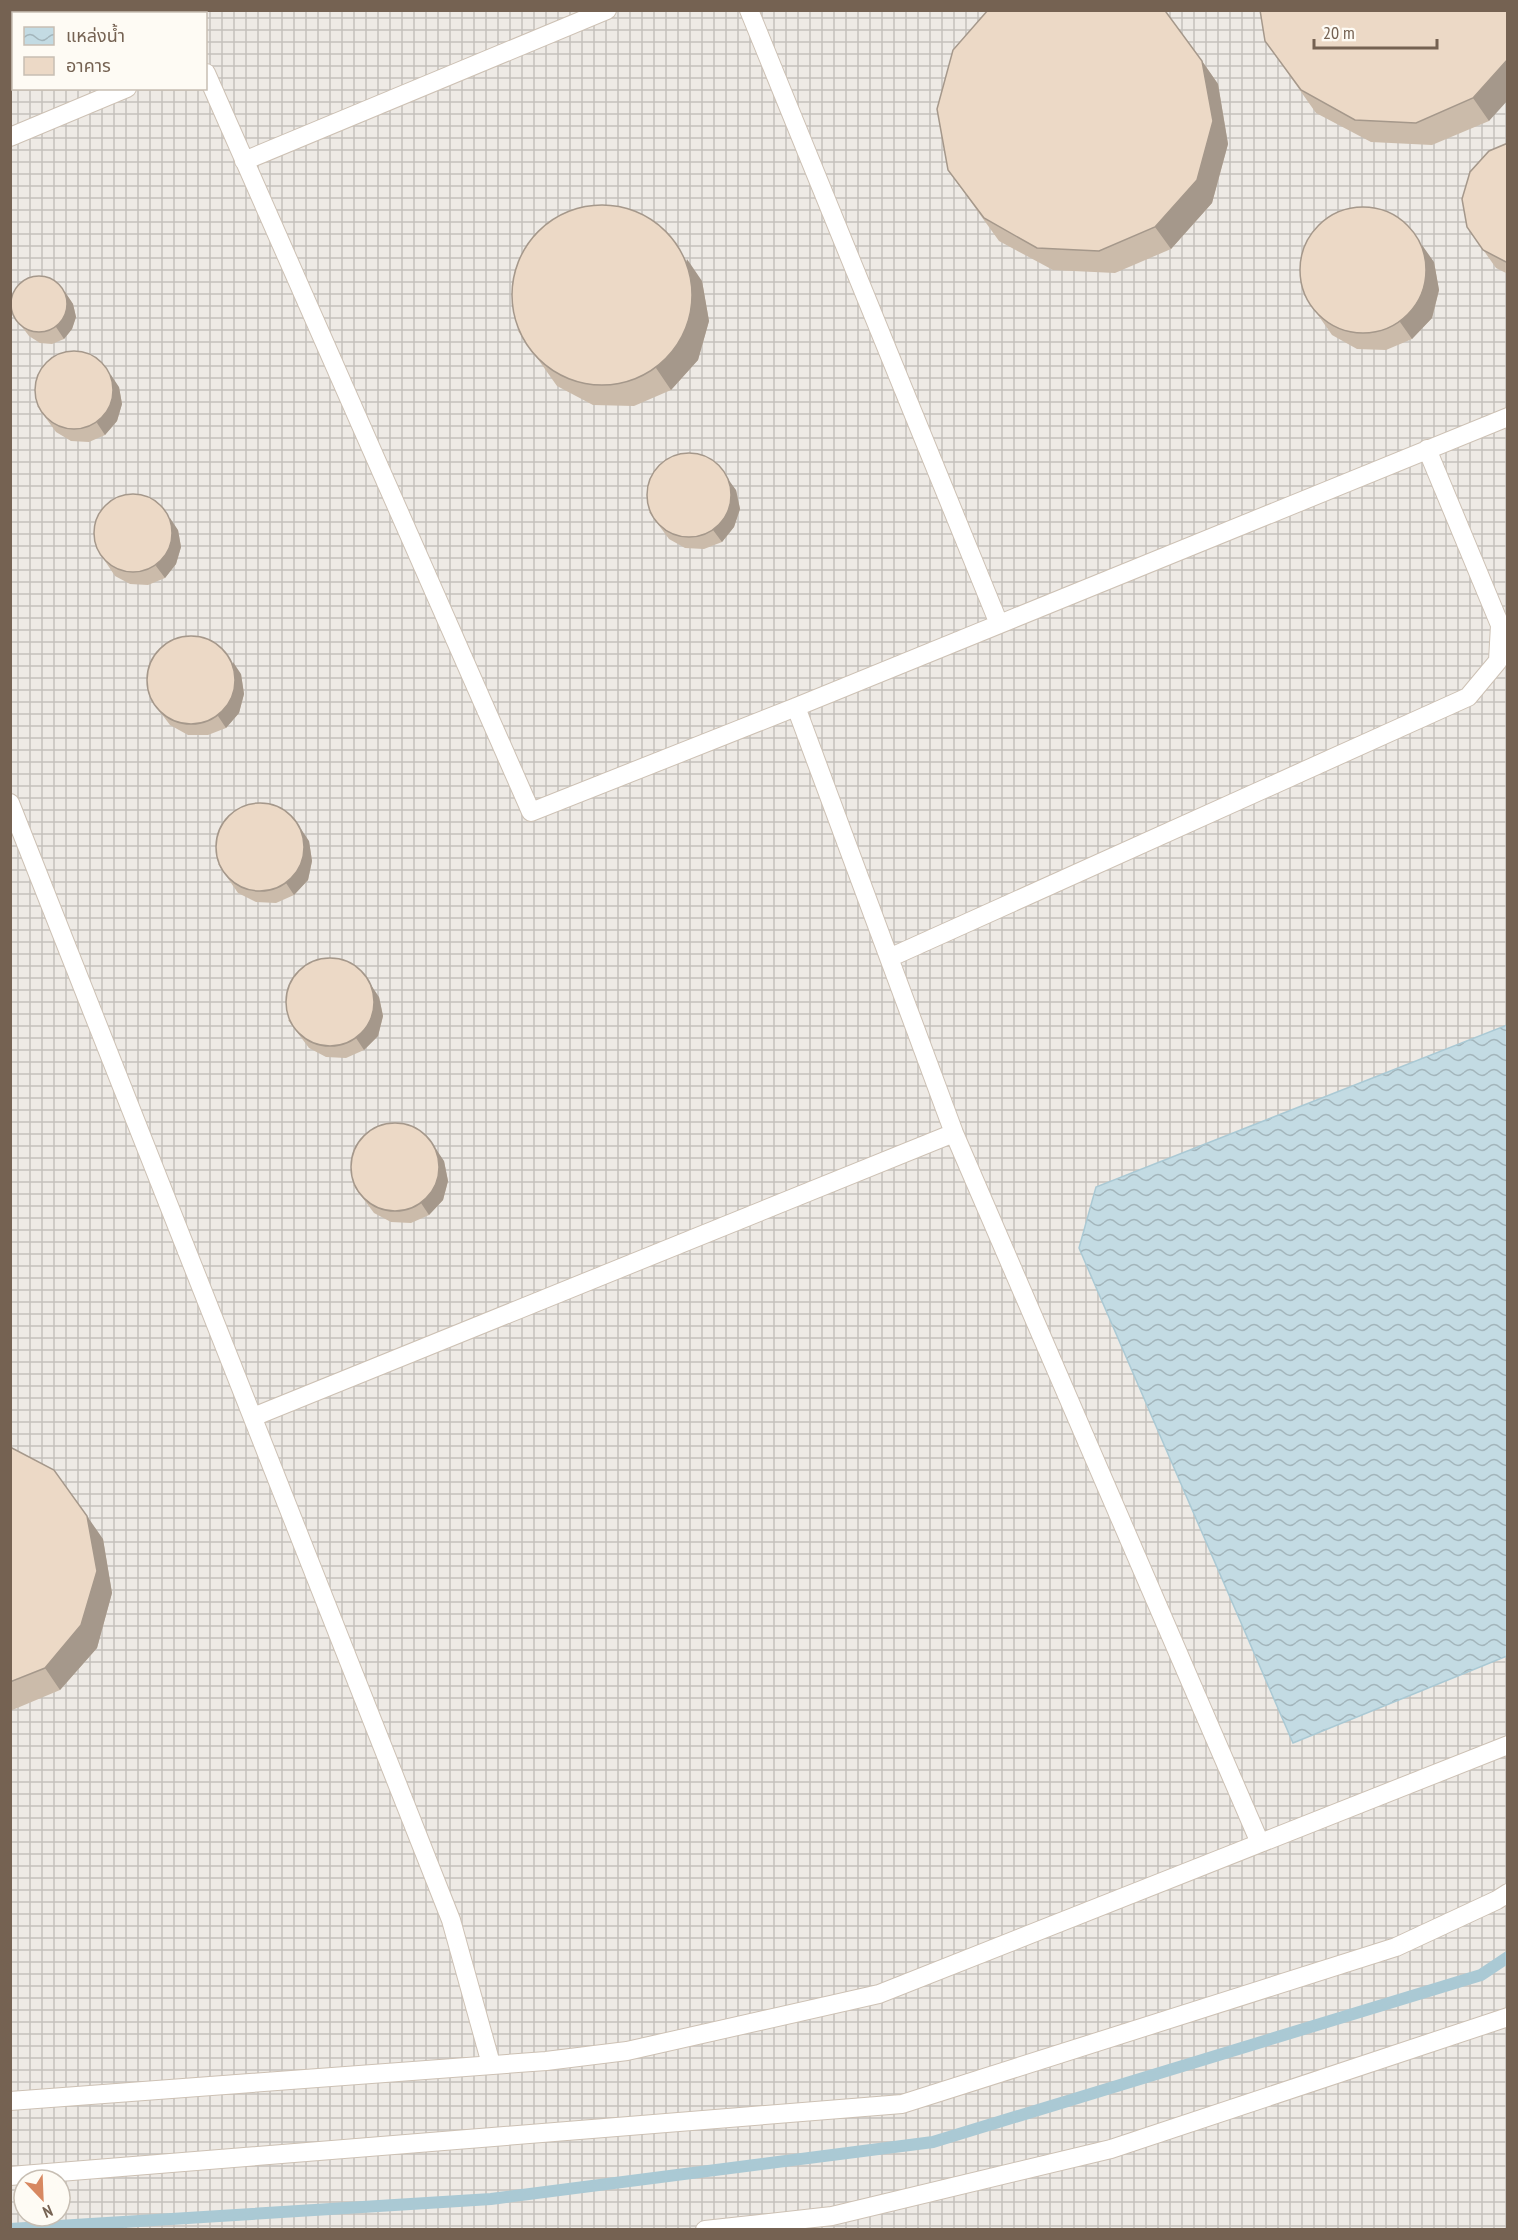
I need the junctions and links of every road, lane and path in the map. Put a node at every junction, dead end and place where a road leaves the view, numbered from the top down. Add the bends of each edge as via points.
1 (607, 10) edge
2 (749, 10) edge
3 (207, 75) edge
4 (122, 90) edge
5 (10, 137) edge
6 (244, 161) junction
7 (1508, 417) edge
8 (1427, 449) junction
9 (999, 624) junction
10 (796, 707) junction
11 (10, 803) edge
12 (889, 958) junction
13 (954, 1133) junction
14 (253, 1417) junction
15 (1508, 1745) edge
16 (1260, 1843) junction
17 (1508, 1893) edge
18 (1508, 2017) edge
19 (492, 2064) junction
20 (10, 2101) edge
21 (10, 2176) edge
22 (705, 2229) edge

1 - 6 lane
2 - 9 lane
3 - 6 lane
4 - 5 lane
6 - 10 lane via 531,812
7 - 8 lane
8 - 9 lane
8 - 12 lane via 1500,626 1498,661 1468,697
9 - 10 lane
10 - 12 lane
11 - 14 lane
12 - 13 lane
13 - 14 lane
13 - 16 lane
14 - 19 lane via 451,1920
15 - 16 lane
16 - 19 lane via 879,1994 627,2051
17 - 21 lane via 1396,1947 902,2104
18 - 22 lane via 1111,2149 832,2216
19 - 20 lane

